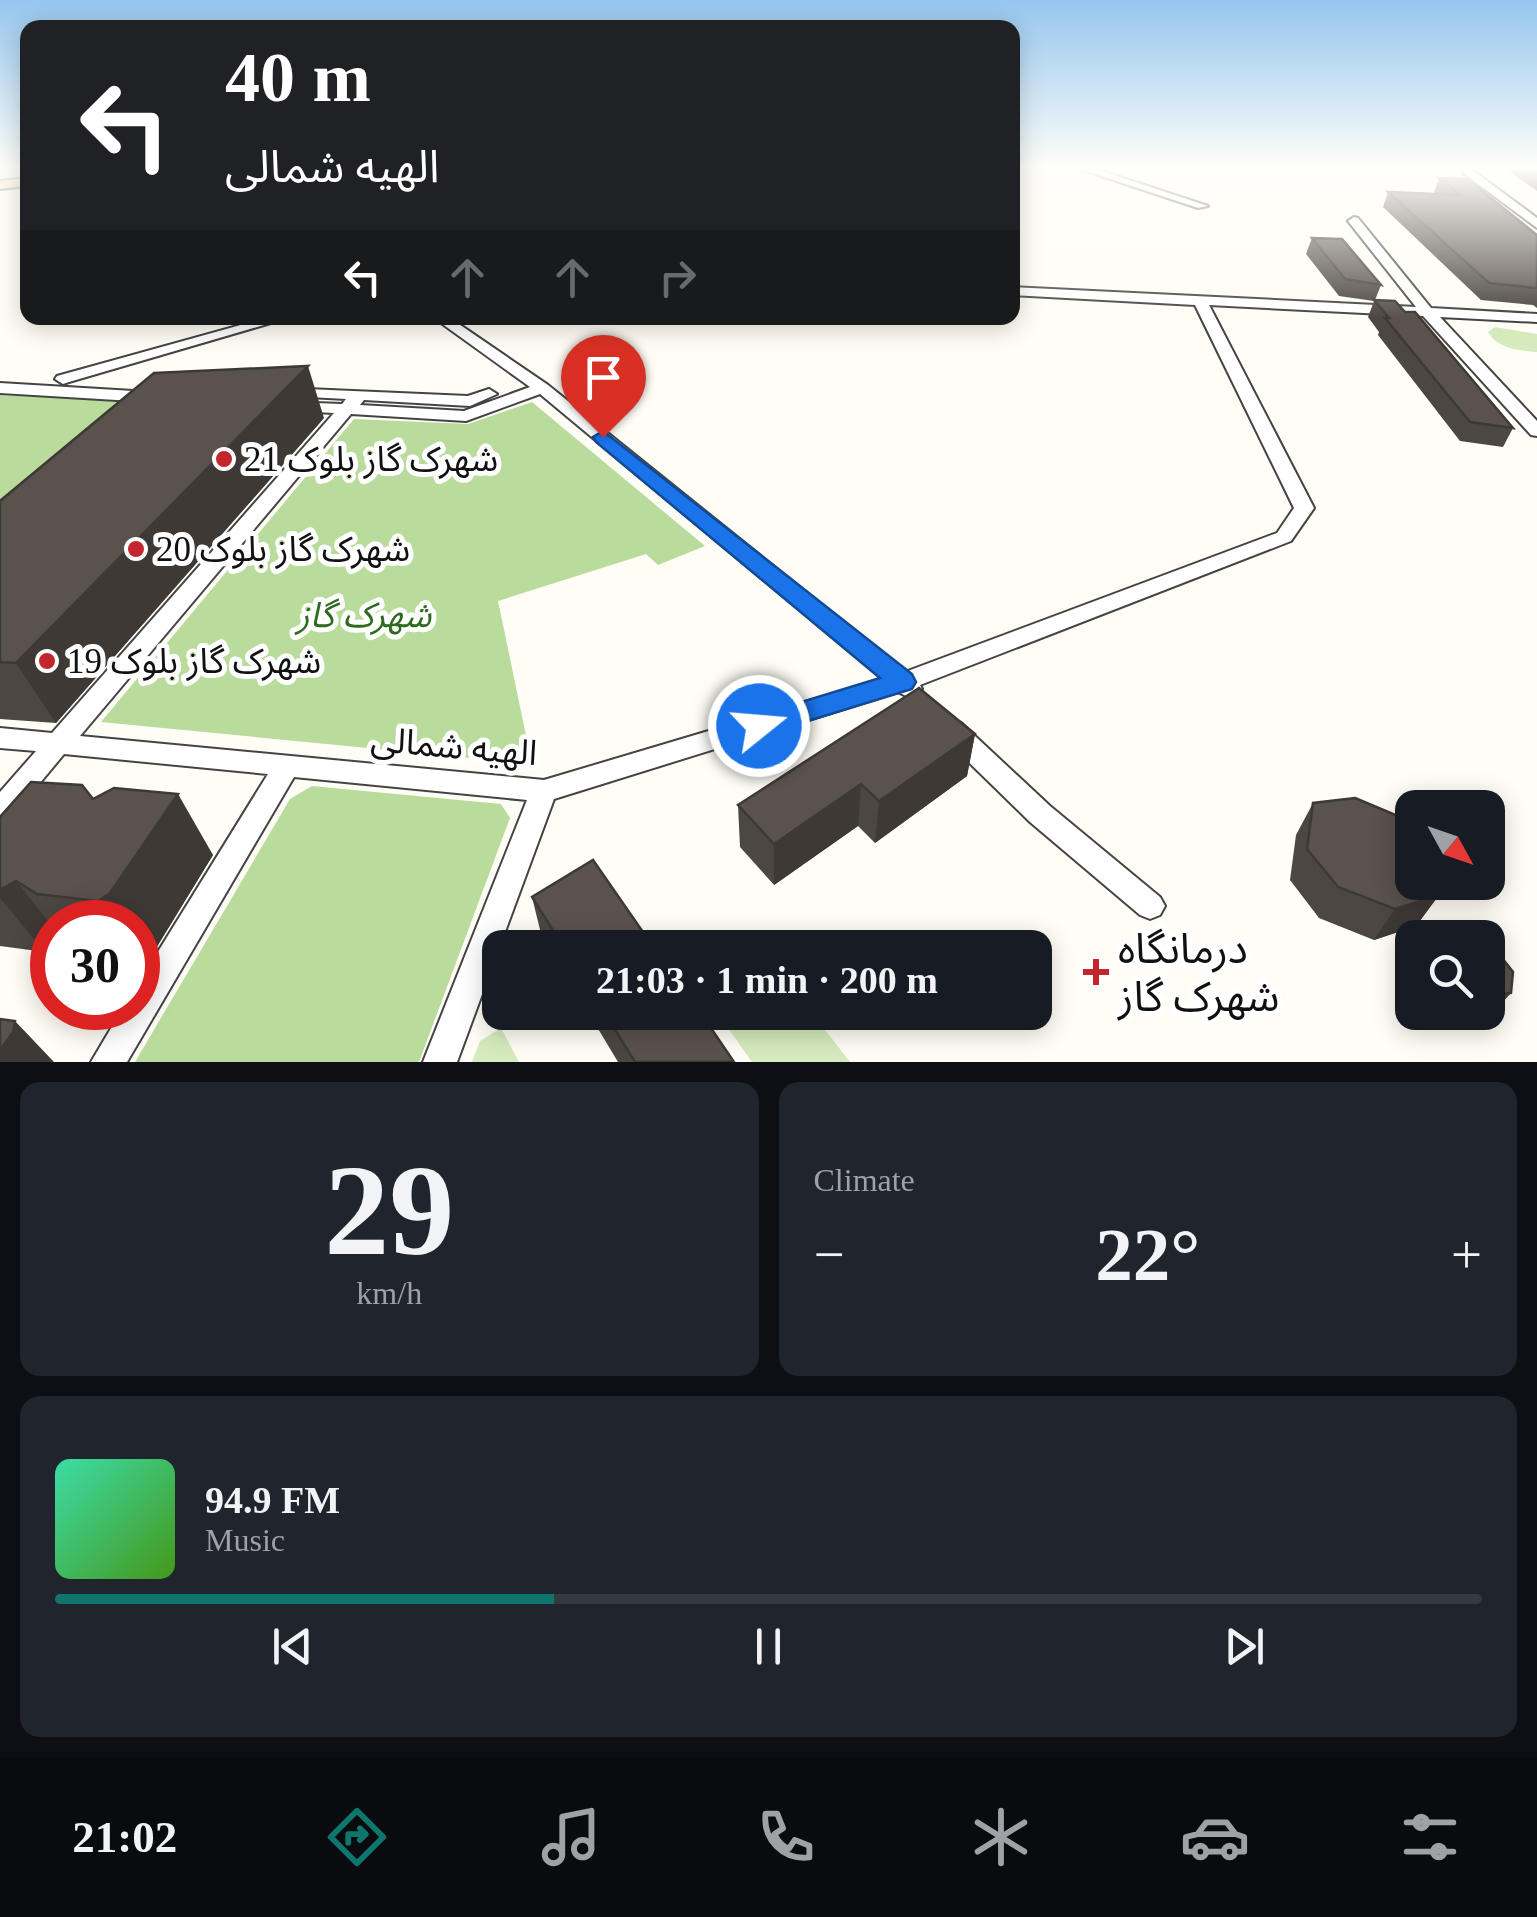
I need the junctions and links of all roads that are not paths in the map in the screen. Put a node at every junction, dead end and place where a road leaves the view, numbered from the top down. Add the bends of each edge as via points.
1 (1354, 221) dead end
2 (1020, 292) edge
3 (1202, 303) junction
4 (1426, 312) junction
5 (1537, 318) edge
6 (256, 325) edge
7 (468, 326) edge
8 (0, 375) edge
9 (63, 379) junction
10 (535, 383) junction
11 (0, 388) edge
12 (275, 398) edge
13 (353, 402) junction
14 (1537, 431) edge
15 (902, 682) junction
16 (0, 738) edge
17 (56, 744) junction
18 (287, 766) junction
19 (544, 791) junction
20 (0, 810) edge
21 (1150, 906) dead end
22 (108, 1062) edge
23 (440, 1062) edge

1 - 4 street
2 - 3 street
3 - 4 street
3 - 15 street, الهیه شمالی via 1304,508 1284,537
4 - 5 street
4 - 14 street
6 - 9 street
7 - 10 street
8 - 9 street
9 - 11 street via 165,391
10 - 13 street via 466,416
10 - 15 street
12 - 13 street
13 - 17 street
15 - 19 street, الهیه شمالی
15 - 21 street via 1040,814
16 - 17 street, الهیه شمالی
17 - 18 street, الهیه شمالی
17 - 20 street
18 - 19 street, الهیه شمالی
18 - 22 street
19 - 23 street

